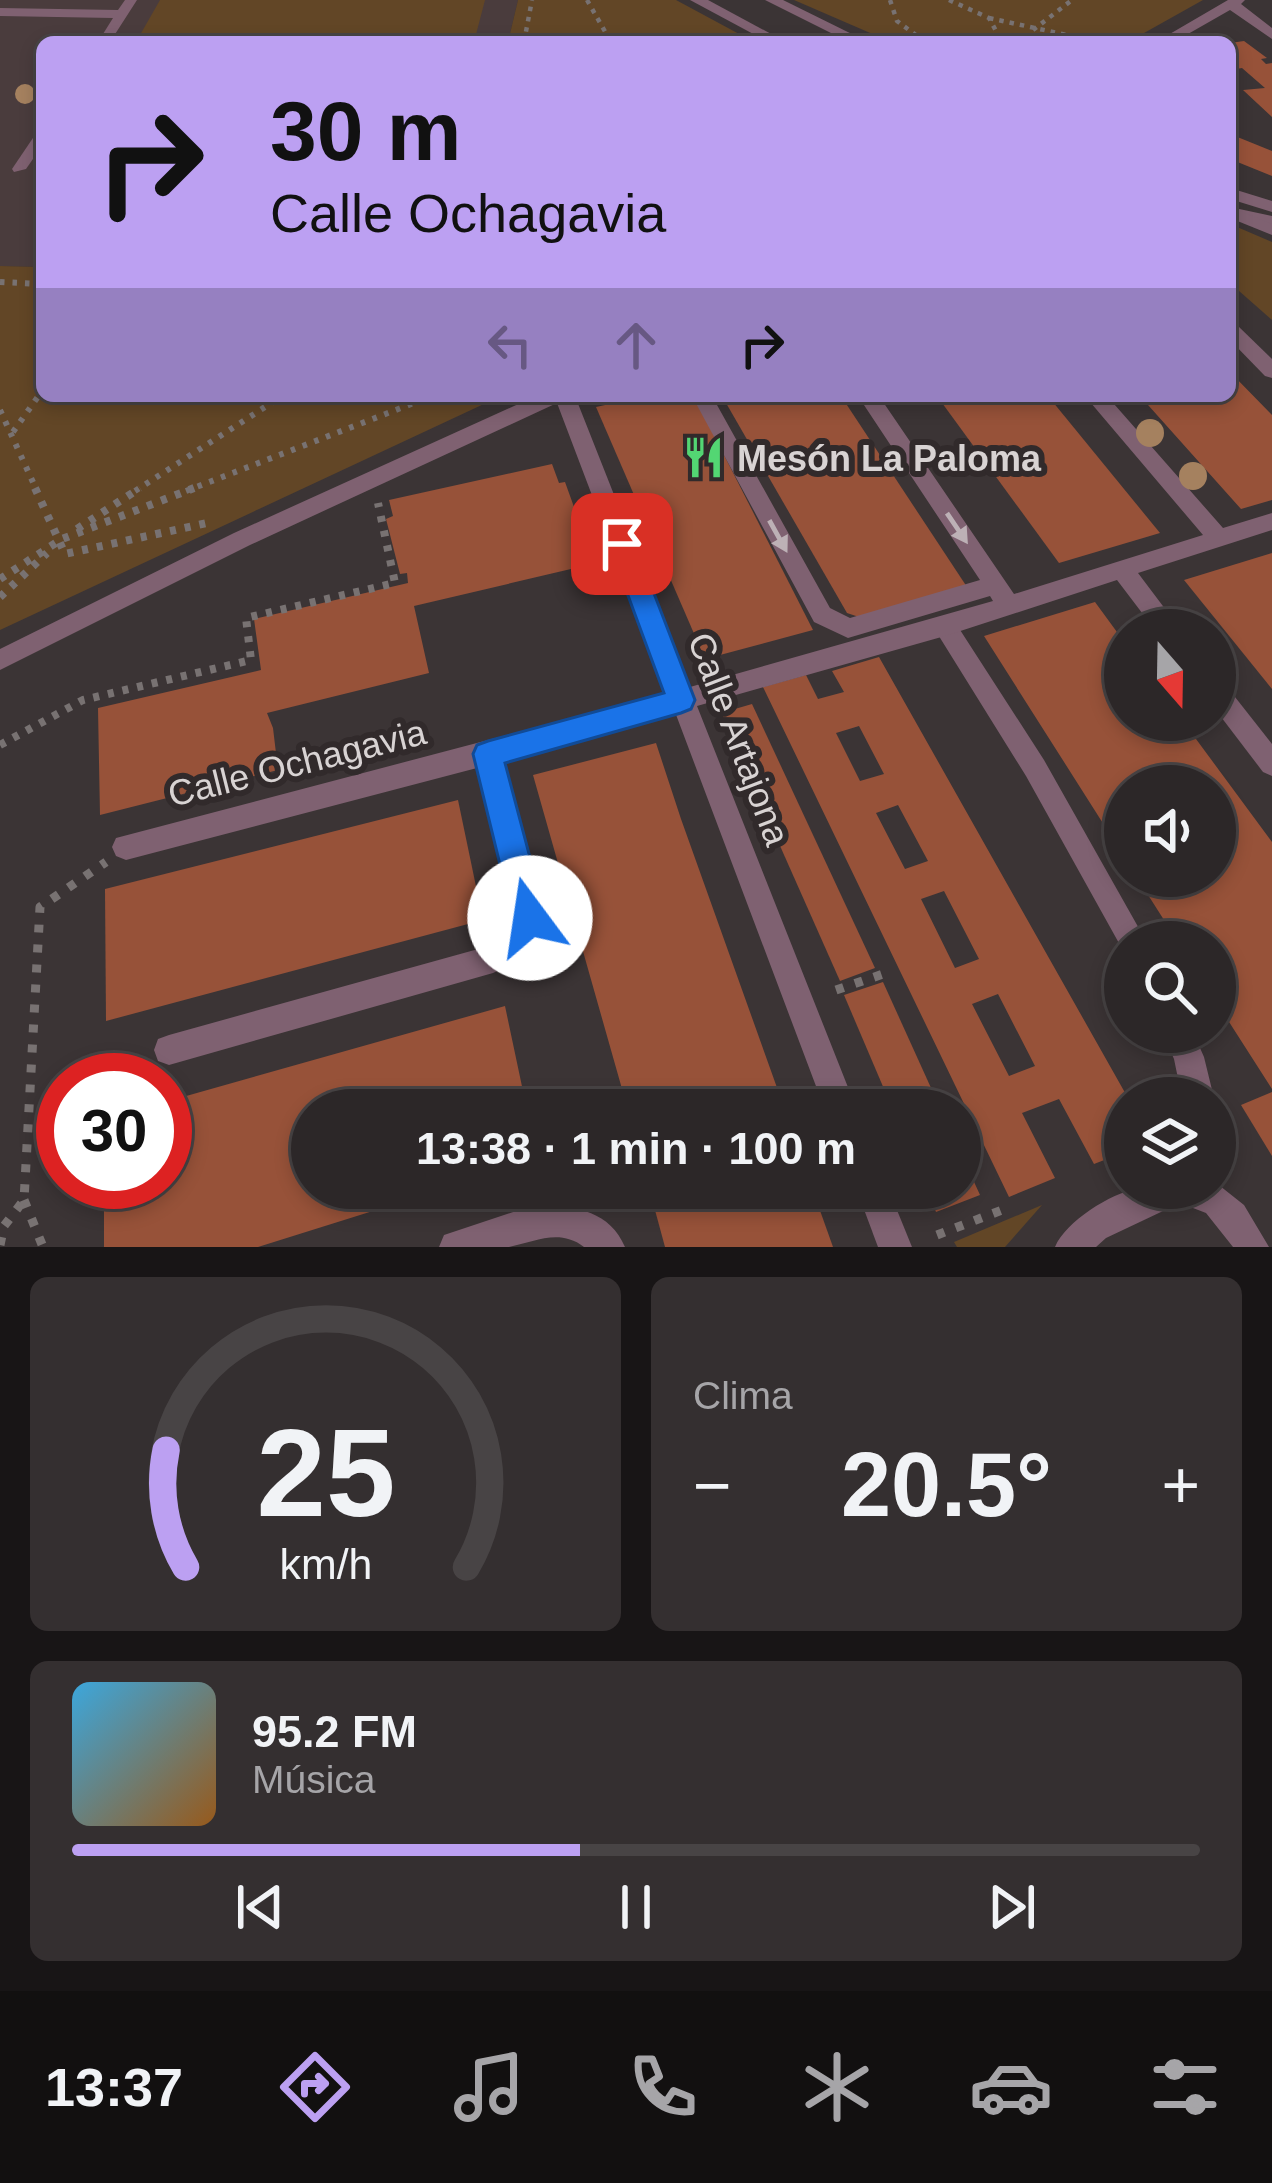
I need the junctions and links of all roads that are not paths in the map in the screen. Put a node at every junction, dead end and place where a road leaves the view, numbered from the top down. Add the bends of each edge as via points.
1 (131, 0) edge
2 (697, 0) edge
3 (772, 0) edge
4 (1234, 2) edge
5 (0, 12) edge
6 (794, 12) junction
7 (122, 14) junction
8 (751, 28) junction
9 (1272, 35) edge
10 (108, 36) edge
11 (767, 36) edge
12 (848, 36) edge
13 (1173, 36) edge
14 (36, 144) edge
15 (20, 169) dead end
16 (1236, 195) edge
17 (1272, 207) edge
18 (1236, 213) edge
19 (1236, 215) edge
20 (1272, 221) edge
21 (1272, 230) edge
22 (1236, 335) edge
23 (1272, 371) edge
24 (541, 402) edge
25 (568, 402) edge
26 (705, 402) edge
27 (872, 402) edge
28 (1100, 402) edge
29 (1272, 521) edge
30 (1218, 537) junction
31 (1120, 567) junction
32 (1002, 595) junction
33 (1153, 609) edge
34 (945, 626) junction
35 (0, 660) edge
36 (681, 700) junction
37 (1236, 717) edge
38 (488, 754) junction
39 (1272, 764) edge
40 (126, 847) road end
41 (1119, 921) edge
42 (169, 1050) dead end
43 (833, 1089) edge
44 (880, 1209) edge
45 (1139, 1209) edge
46 (1228, 1209) edge
47 (456, 1247) edge
48 (608, 1247) edge
49 (895, 1247) edge
50 (1072, 1247) edge
51 (1252, 1247) edge

1 - 7 lane
2 - 8 street
3 - 6 street
4 - 9 street
4 - 13 street
5 - 7 lane
6 - 8 street via 756,10 746,16
6 - 12 street
7 - 10 lane
8 - 11 street
14 - 15 lane
16 - 17 street
18 - 20 street
19 - 21 street
22 - 23 street
24 - 35 street
25 - 36 street, Calle Artajona
26 -> 32 street via 830,621 848,628
27 -> 32 street
28 - 30 street
29 - 30 street
30 - 31 street
31 - 32 street
31 - 33 street
32 - 34 street, Calle Ochagavia
34 - 36 street, Calle Ochagavia
34 - 41 street
36 - 38 street, Calle Ochagavia
36 - 43 street, Calle Artajona
37 - 39 street
38 - 40 street, Calle Ochagavia
38 - 42 street via 530,918 518,946
44 - 49 street
45 - 50 street via 1094,1226
46 - 51 street
47 - 48 street via 543,1220 586,1226

